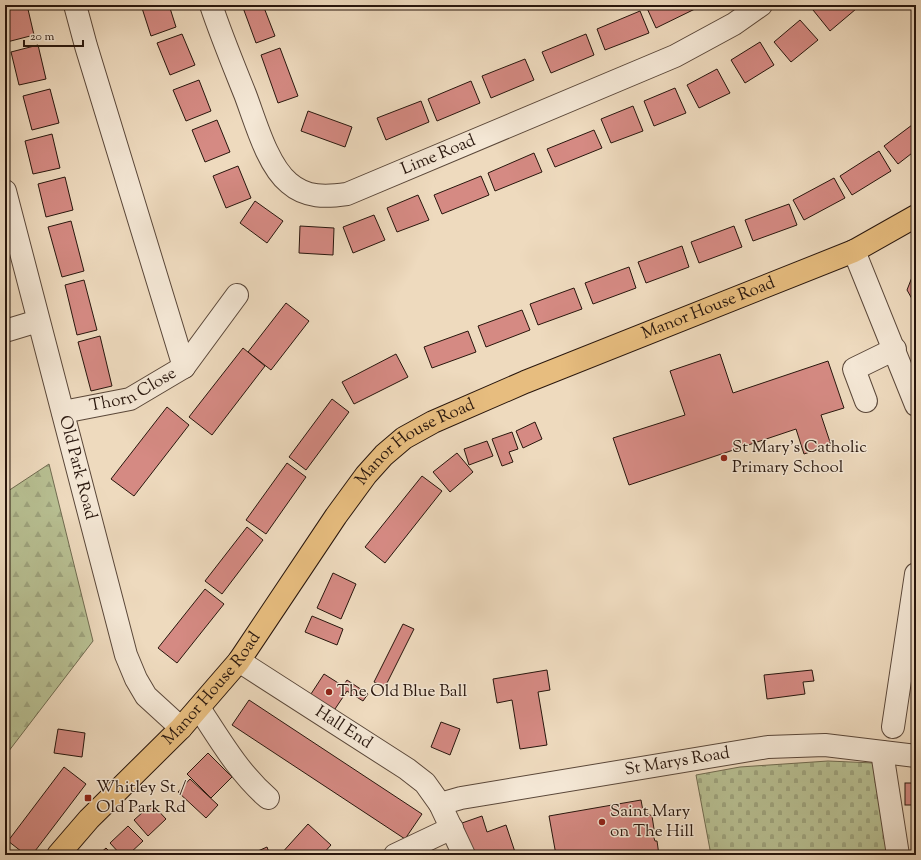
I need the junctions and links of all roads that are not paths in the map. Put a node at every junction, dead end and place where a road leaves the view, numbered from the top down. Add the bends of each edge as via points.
1 (75, 5) edge
2 (211, 5) edge
3 (761, 5) edge
4 (5, 191) edge
5 (916, 216) edge
6 (854, 251) junction
7 (238, 295) dead end
8 (38, 321) junction
9 (5, 331) edge
10 (895, 349) junction
11 (184, 367) junction
12 (866, 402) dead end
13 (916, 405) edge
14 (63, 412) junction
15 (916, 574) edge
16 (239, 661) junction
17 (199, 708) junction
18 (894, 726) dead end
19 (181, 728) junction
20 (882, 752) junction
21 (916, 756) edge
22 (268, 798) dead end
23 (440, 804) junction
24 (452, 828) junction
25 (58, 855) edge
26 (395, 855) edge
27 (464, 855) edge
28 (898, 855) edge

1 - 11 street
2 - 3 street, Lime Road via 265,144 279,173 299,190 313,195 328,196 347,194 675,56 734,24
4 - 8 street, Old Park Road
5 - 6 main road, Manor House Road
6 - 10 street
6 - 16 main road, Manor House Road via 525,382 433,422 404,438 366,475
7 - 11 street, Thorn Close
8 - 9 street
8 - 14 street, Old Park Road
10 - 12 street via 854,369
10 - 13 street
11 - 14 street, Thorn Close via 130,399
14 - 19 street, Old Park Road via 126,655 146,696
15 - 18 street
16 - 17 main road, Manor House Road
16 - 23 street, Hall End via 407,769 425,783
17 - 19 main road, Manor House Road
17 - 22 street via 234,761 257,789
19 - 25 main road, Manor House Road via 89,819
20 - 21 street, St Marys Road
20 - 23 street, St Marys Road via 825,744 768,748 461,798
20 - 28 street
23 - 24 street, Hall End
24 - 26 street
24 - 27 street, Hall End

